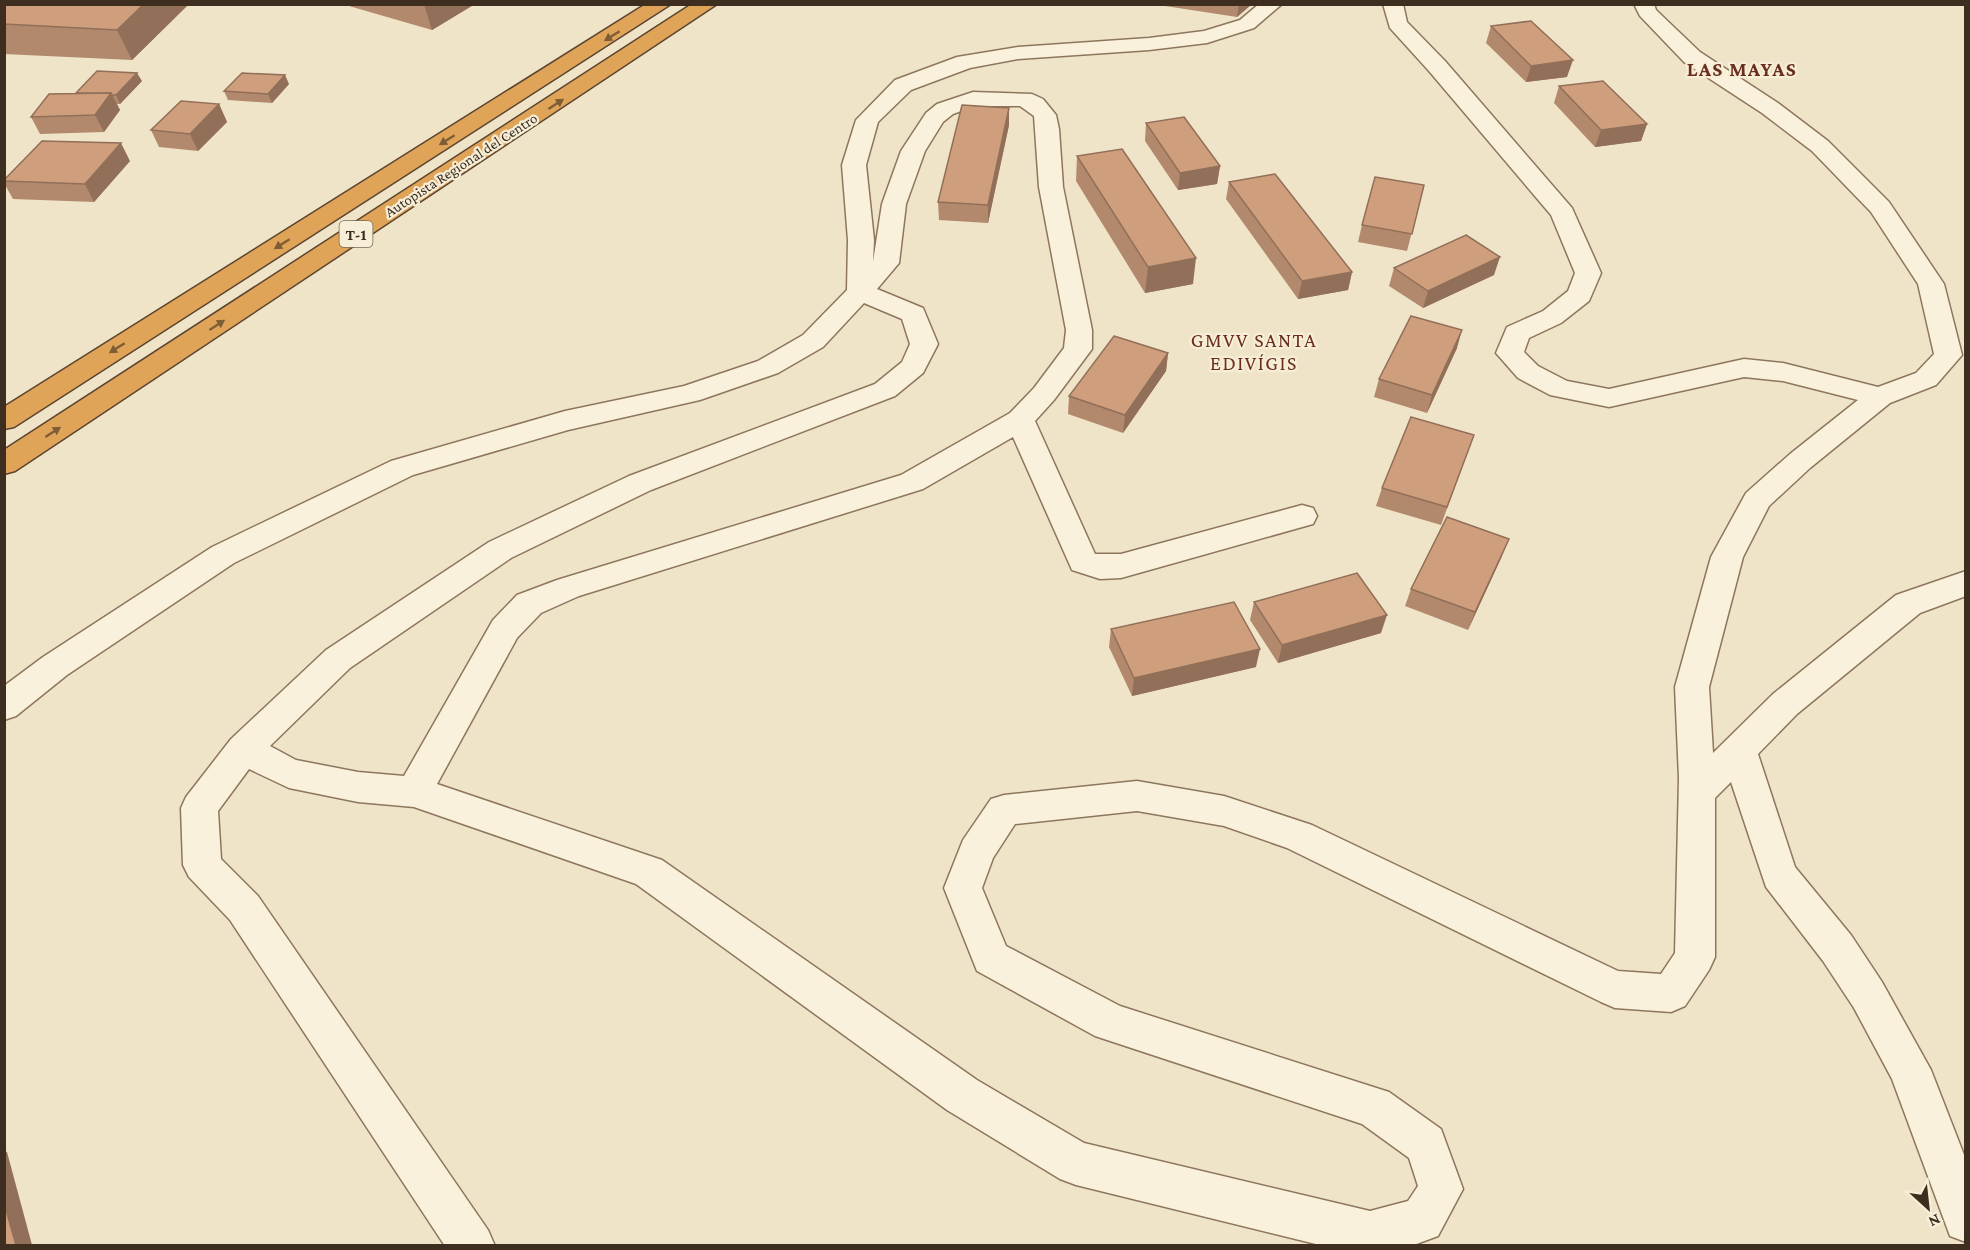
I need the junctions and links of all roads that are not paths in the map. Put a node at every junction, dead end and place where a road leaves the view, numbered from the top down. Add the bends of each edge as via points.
1 (661, 4) edge
2 (707, 4) edge
3 (1272, 4) edge
4 (1393, 4) edge
5 (1644, 4) edge
6 (860, 292) junction
7 (1880, 397) junction
8 (4, 420) edge
9 (1020, 420) junction
10 (4, 464) edge
11 (1302, 516) dead end
12 (1965, 583) edge
13 (4, 706) edge
14 (244, 749) junction
15 (1739, 750) junction
16 (414, 792) junction
17 (1697, 793) junction
18 (1965, 1220) edge
19 (472, 1245) edge

1 -> 8 highway, Autopista Regional del Centro / T-1
10 -> 2 highway, Autopista Regional del Centro / T-1
3 - 6 street via 1247,24 1207,37 1018,53 964,62 903,85 867,120 855,165 861,240
4 - 7 street via 1397,24 1563,213 1588,273 1580,295 1552,317 1516,333 1510,353 1528,372 1560,389 1609,398 1744,368 1783,372
5 - 7 street via 1647,12 1692,57 1820,146 1880,207 1931,284 1948,355 1926,379
6 - 9 street via 886,263 894,204 913,151 934,118 945,109 973,99 1024,99 1035,104 1045,116 1048,129 1051,187 1079,330 1078,349
6 - 13 street via 813,341 768,367 690,394 565,421 402,468 223,555 55,666
6 - 14 street via 914,314 924,344 913,367 885,390 640,483 500,550 338,658
7 - 17 street via 1757,500 1727,557 1692,687
9 - 11 street via 1083,562 1100,567 1121,566
9 - 16 street via 912,482 568,588 529,604 505,629
12 - 15 street via 1908,604 1785,704
14 - 16 street via 289,773 358,787
14 - 19 street via 199,808 202,865 244,908
15 - 17 street
15 - 18 street via 1779,874 1837,948 1910,1070
16 - 17 street via 649,872 962,1095 1076,1163 1370,1234 1422,1220 1441,1189 1426,1144 1374,1107 1110,1022 991,958 963,888 976,851 1004,810 1137,796 1224,811 1299,836 1615,989 1671,993 1695,957

